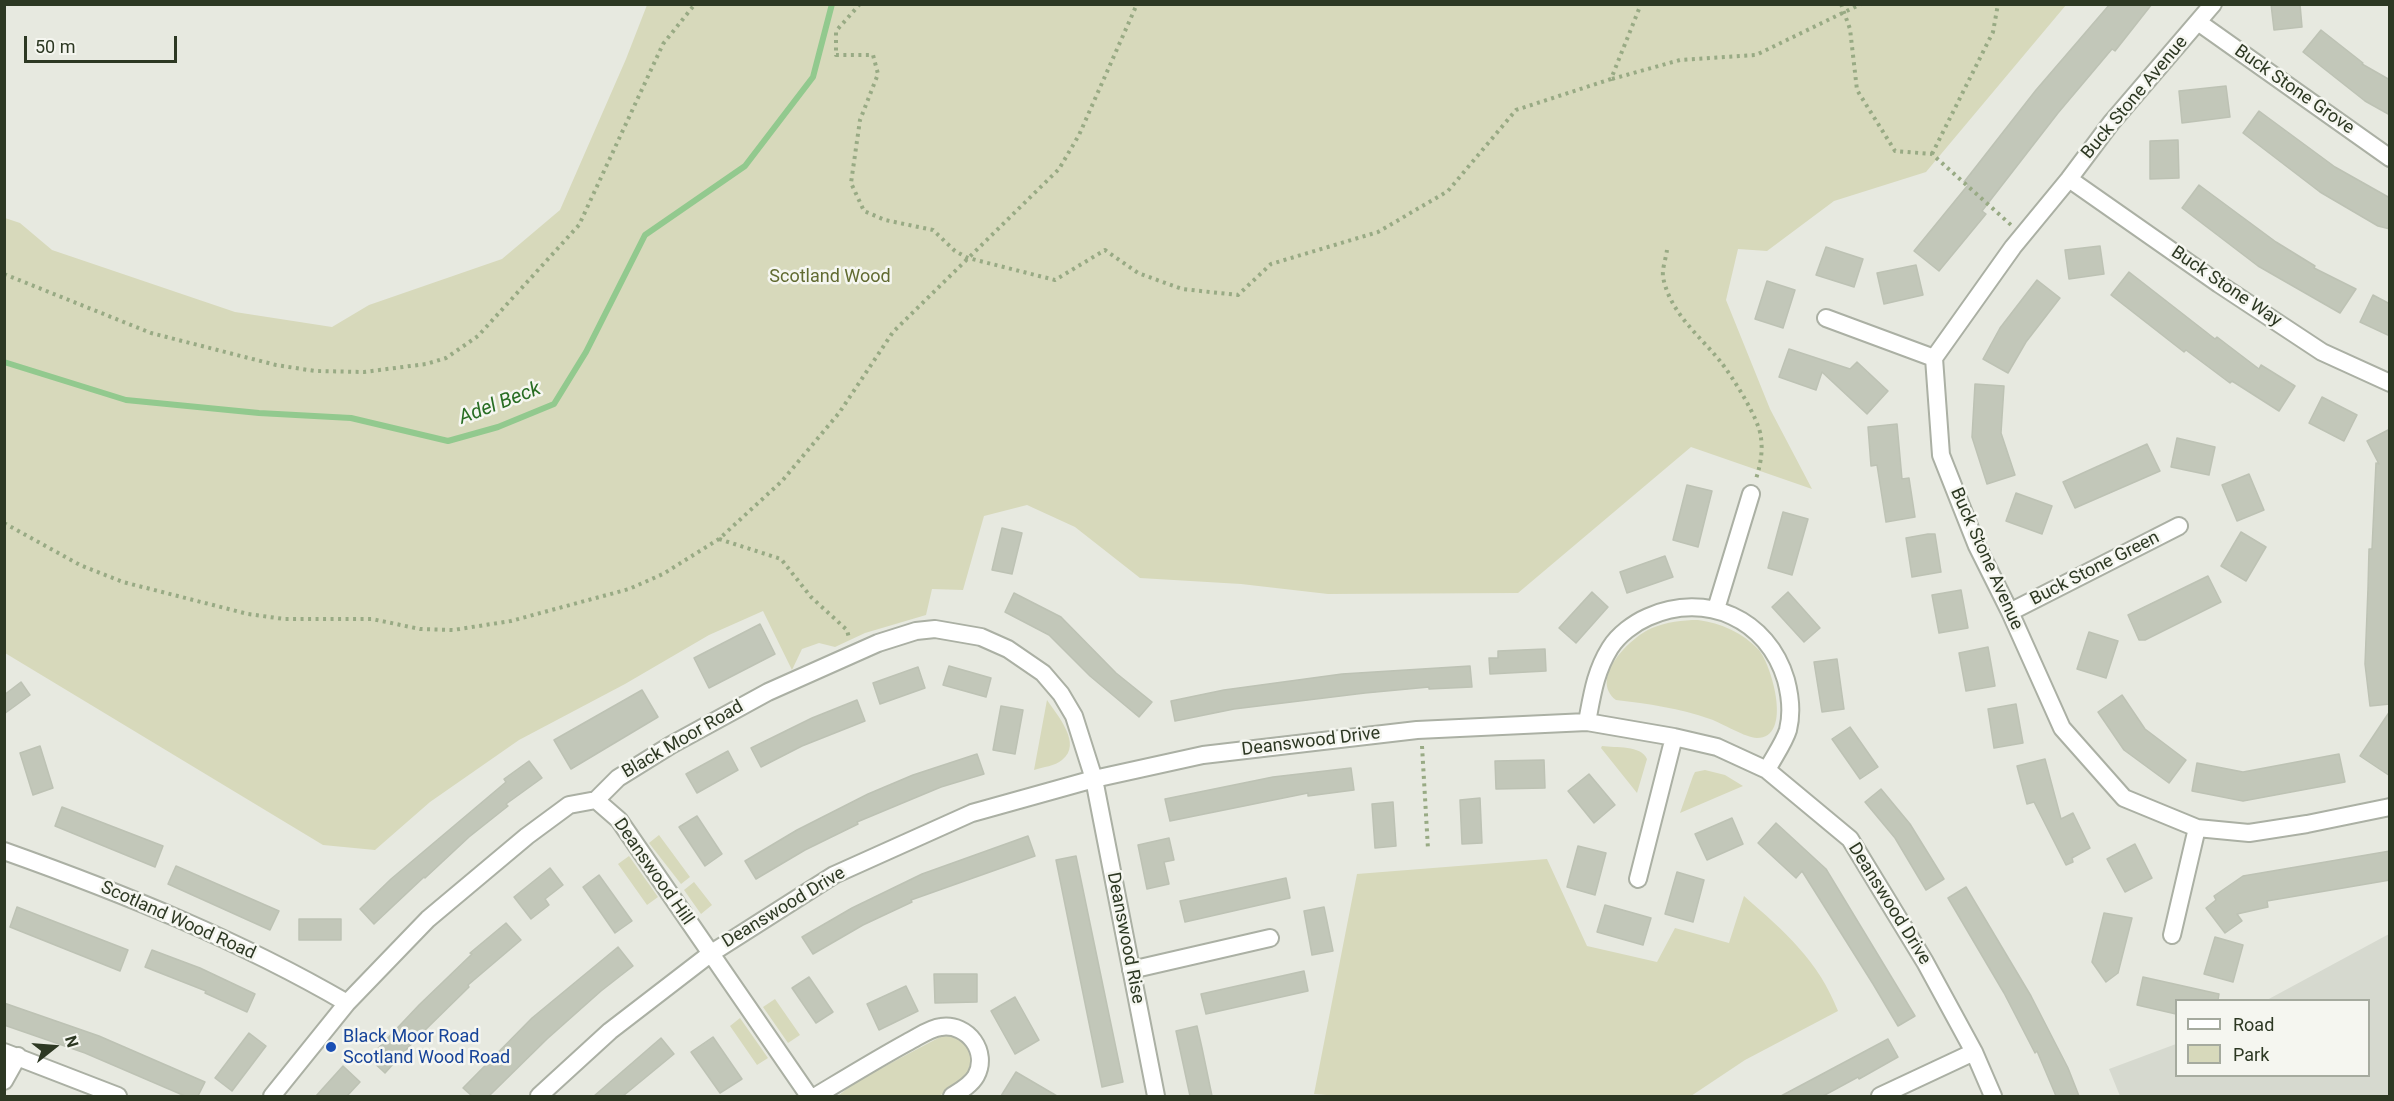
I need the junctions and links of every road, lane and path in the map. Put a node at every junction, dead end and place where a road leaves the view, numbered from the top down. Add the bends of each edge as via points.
1 (695, 4) edge
2 (860, 4) edge
3 (1137, 4) edge
4 (1641, 4) edge
5 (1841, 4) edge
6 (1861, 4) edge
7 (1998, 4) edge
8 (2213, 4) edge
9 (1844, 12) junction
10 (2198, 22) junction
11 (1611, 79) junction
12 (1932, 154) junction
13 (2390, 158) edge
14 (2069, 178) junction
15 (2022, 236) junction
16 (1667, 250) dead end
17 (969, 258) junction
18 (4, 274) edge
19 (1826, 318) dead end
20 (1934, 358) junction
21 (2390, 383) edge
22 (1751, 494) joint
23 (4, 523) edge
24 (2179, 526) dead end
25 (719, 539) junction
26 (1716, 609) junction
27 (2010, 612) junction
28 (853, 653) junction
29 (1587, 722) junction
30 (1421, 730) junction
31 (1674, 737) junction
32 (1767, 770) junction
33 (1094, 779) junction
34 (596, 800) junction
35 (2390, 807) edge
36 (2197, 828) junction
37 (1428, 849) dead end
38 (4, 851) edge
39 (1638, 879) dead end
40 (2172, 934) dead end
41 (1270, 938) dead end
42 (710, 954) junction
43 (1131, 970) junction
44 (347, 1003) junction
45 (1974, 1052) junction
46 (11, 1054) edge
47 (4, 1082) edge
48 (118, 1096) edge
49 (272, 1096) edge
50 (539, 1096) edge
51 (808, 1096) edge
52 (816, 1096) edge
53 (952, 1096) edge
54 (1156, 1096) edge
55 (1880, 1096) edge
56 (1993, 1096) edge

1 - 18 path via 663,44 579,225 478,336 446,358 364,372 276,365 151,333
2 - 17 path via 836,31 836,55 873,56 878,74 860,120 851,183 864,211 885,220 933,230 955,251
3 - 17 path via 1079,135 1059,169
4 - 11 path
5 - 9 path
6 - 9 path
7 - 12 path via 1993,32
8 - 10 street, Buck Stone Avenue
9 - 11 path via 1755,55 1680,60
9 - 12 path via 1850,29 1857,90 1895,151
10 - 13 street, Buck Stone Grove
10 - 14 street, Buck Stone Avenue
11 - 17 path via 1516,110 1448,191 1378,232 1271,264 1238,295 1182,290 1138,273 1105,250 1055,280
12 - 15 path
14 - 15 street, Buck Stone Avenue
14 - 21 street, Buck Stone Way via 2322,352
15 - 20 street, Buck Stone Avenue
16 - 22 path via 1663,276 1672,303 1721,362 1749,406 1761,436 1761,463
17 - 25 path via 893,332 839,413 782,481
19 - 20 street
20 - 27 street, Buck Stone Avenue via 1941,455 1977,546
22 - 26 street
23 - 25 path via 80,566 123,582 248,614 284,619 372,620 420,629 453,630 511,621 629,589 663,574
24 - 27 street, Buck Stone Green
25 - 28 path via 781,560 811,597 846,630
26 - 29 street via 1666,609 1635,623 1611,646 1595,676
26 - 32 street via 1733,615 1761,635 1781,663 1790,696 1788,729
27 - 36 street, Buck Stone Avenue via 2062,728 2124,798
28 - 33 street, Black Moor Road via 899,636 935,630 981,637 1008,649 1043,673 1060,694 1077,724
28 - 34 street, Black Moor Road via 768,692 671,745 618,778
29 - 30 street, Deanswood Drive
29 - 31 street, Deanswood Drive
30 - 33 street, Deanswood Drive via 1203,755
30 - 37 path
31 - 32 street, Deanswood Drive via 1717,747
31 - 39 street
32 - 45 street, Deanswood Drive via 1850,839
33 - 42 street, Deanswood Drive via 972,813 844,870
33 - 43 street, Deanswood Rise
34 - 42 street, Deanswood Hill via 619,820
34 - 44 street via 569,805 527,836 428,919
35 - 36 street, Buck Stone Avenue via 2249,833
36 - 40 street
38 - 44 street, Scotland Wood Road via 188,923
41 - 43 street
42 - 50 street, Deanswood Drive via 610,1031
42 - 51 street, Deanswood Hill
43 - 54 street, Deanswood Rise
44 - 49 street
45 - 55 street
45 - 56 street, Deanswood Drive
46 - 47 street
46 - 48 street
52 - 53 street via 914,1039 950,1026 969,1035 980,1054 977,1075 971,1084

